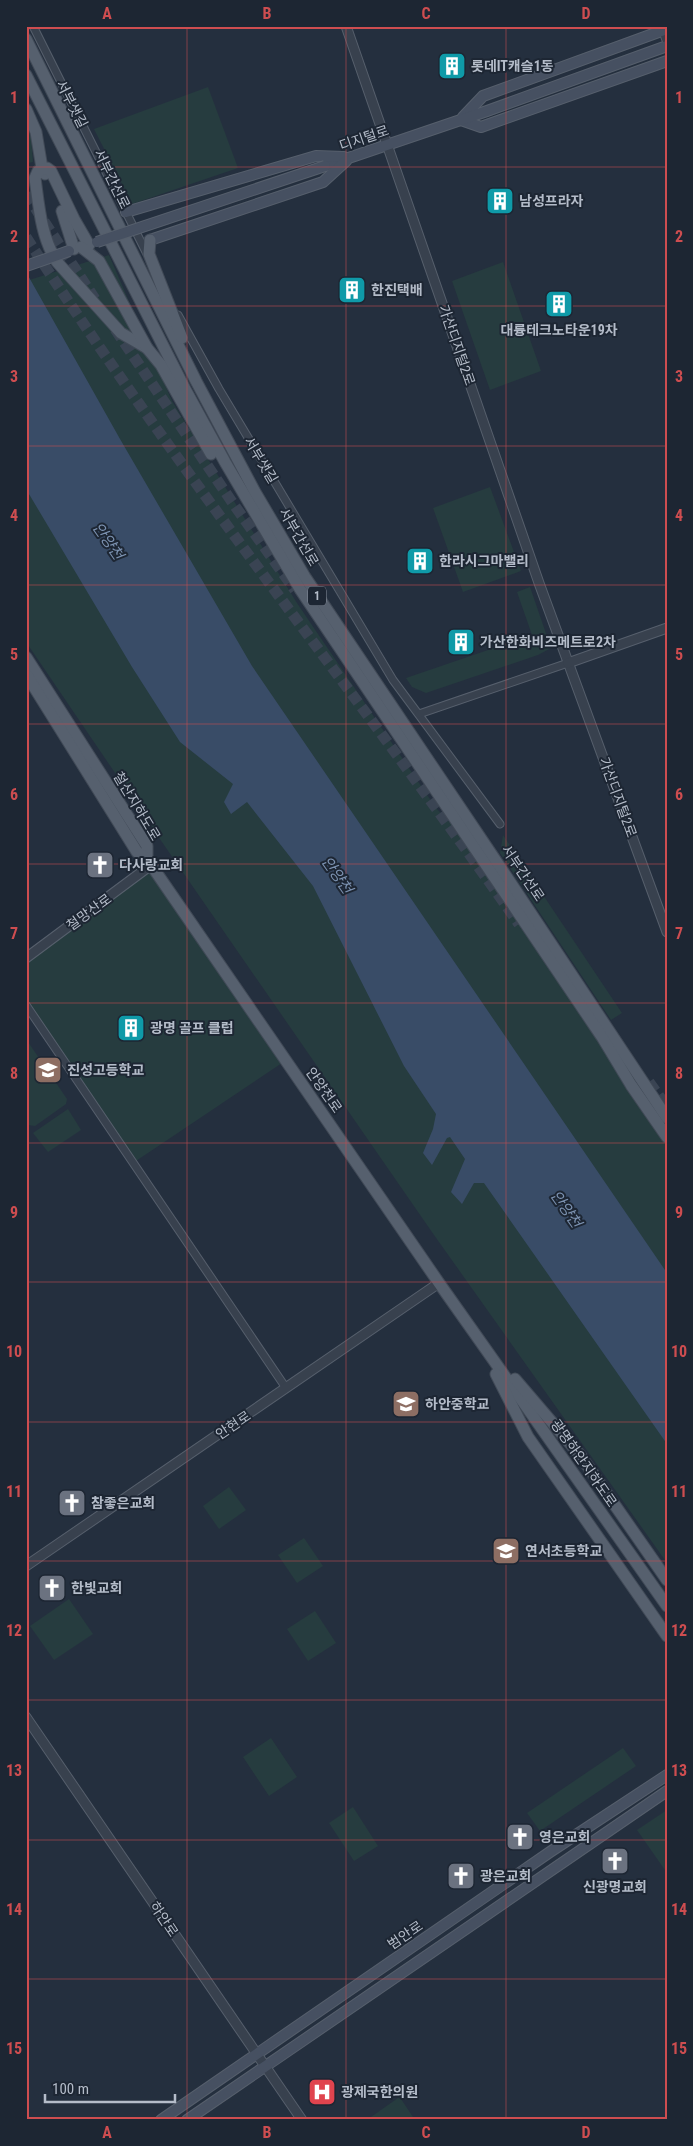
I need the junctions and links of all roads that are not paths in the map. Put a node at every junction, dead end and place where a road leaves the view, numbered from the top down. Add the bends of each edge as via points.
1 (33, 26) edge
2 (346, 26) edge
3 (664, 32) edge
4 (26, 39) edge
5 (667, 46) edge
6 (667, 61) edge
7 (26, 75) edge
8 (26, 109) edge
9 (460, 120) junction
10 (388, 145) junction
11 (350, 158) junction
12 (42, 168) junction
13 (126, 212) junction
14 (138, 235) junction
15 (150, 240) junction
16 (82, 247) junction
17 (152, 262) junction
18 (26, 266) edge
19 (147, 348) junction
20 (212, 411) junction
21 (277, 552) junction
22 (667, 628) edge
23 (26, 657) edge
24 (568, 663) junction
25 (26, 674) edge
26 (419, 714) junction
27 (500, 824) dead end
28 (149, 862) junction
29 (667, 932) edge
30 (26, 958) edge
31 (26, 1005) edge
32 (638, 1072) junction
33 (667, 1109) edge
34 (667, 1118) edge
35 (667, 1137) edge
36 (440, 1283) junction
37 (477, 1337) junction
38 (286, 1388) junction
39 (26, 1566) edge
40 (667, 1580) edge
41 (667, 1606) edge
42 (667, 1636) edge
43 (26, 1717) edge
44 (667, 1775) edge
45 (667, 1791) edge
46 (257, 2054) junction
47 (265, 2066) junction
48 (160, 2120) edge
49 (187, 2120) edge
50 (302, 2120) edge

1 - 13 street, 서부샛길
2 - 10 street, 가산디지털2로
3 - 9 main road via 483,96
4 - 20 main road, 서부간선로 / 1
5 - 9 main road, 디지털로
6 - 9 main road via 481,127
7 - 21 main road, 서부간선로 / 1 via 185,389
8 - 12 main road via 36,132
9 - 10 main road, 디지털로
10 - 11 main road, 디지털로
10 - 24 street, 가산디지털2로
11 - 13 main road via 316,156
11 - 15 main road via 323,182
11 - 16 main road, 디지털로, bridge
12 - 16 main road via 67,223
12 - 19 main road via 35,178 43,234 49,250 56,262 121,333
13 - 14 street, 서부샛길
14 - 15 street
14 - 17 street, 서부샛길
15 - 17 main road via 148,249
16 - 18 main road, 디지털로, bridge
16 - 19 main road via 99,261
17 - 20 main road
17 - 26 street, 서부샛길 via 219,389 393,680
19 - 21 main road via 161,365 258,530
20 - 32 main road, 서부간선로 / 1 via 305,577
21 - 35 main road, 서부간선로 / 1
22 - 24 street
23 - 28 main road, 철산지하도로 via 147,846
24 - 26 street
24 - 29 street, 가산디지털2로
25 - 28 main road, 철산지하도로 via 137,852
26 - 27 street, 서부샛길
28 - 30 street, 철망산로
28 - 36 main road, 안양천로
31 - 38 street
32 - 33 main road
32 - 34 main road, 서부간선로 / 1
36 - 37 main road, 안양천로
36 - 38 street, 안현로
37 - 40 main road via 580,1455
37 - 41 main road, 광명하안지하도로
37 - 42 main road via 528,1437
38 - 39 street, 안현로
43 - 46 street, 하안로
44 - 46 main road, 범안로
45 - 47 main road, 범안로
46 - 47 street, 하안로
46 - 48 main road, 범안로
47 - 49 main road, 범안로
47 - 50 street, 하안로

